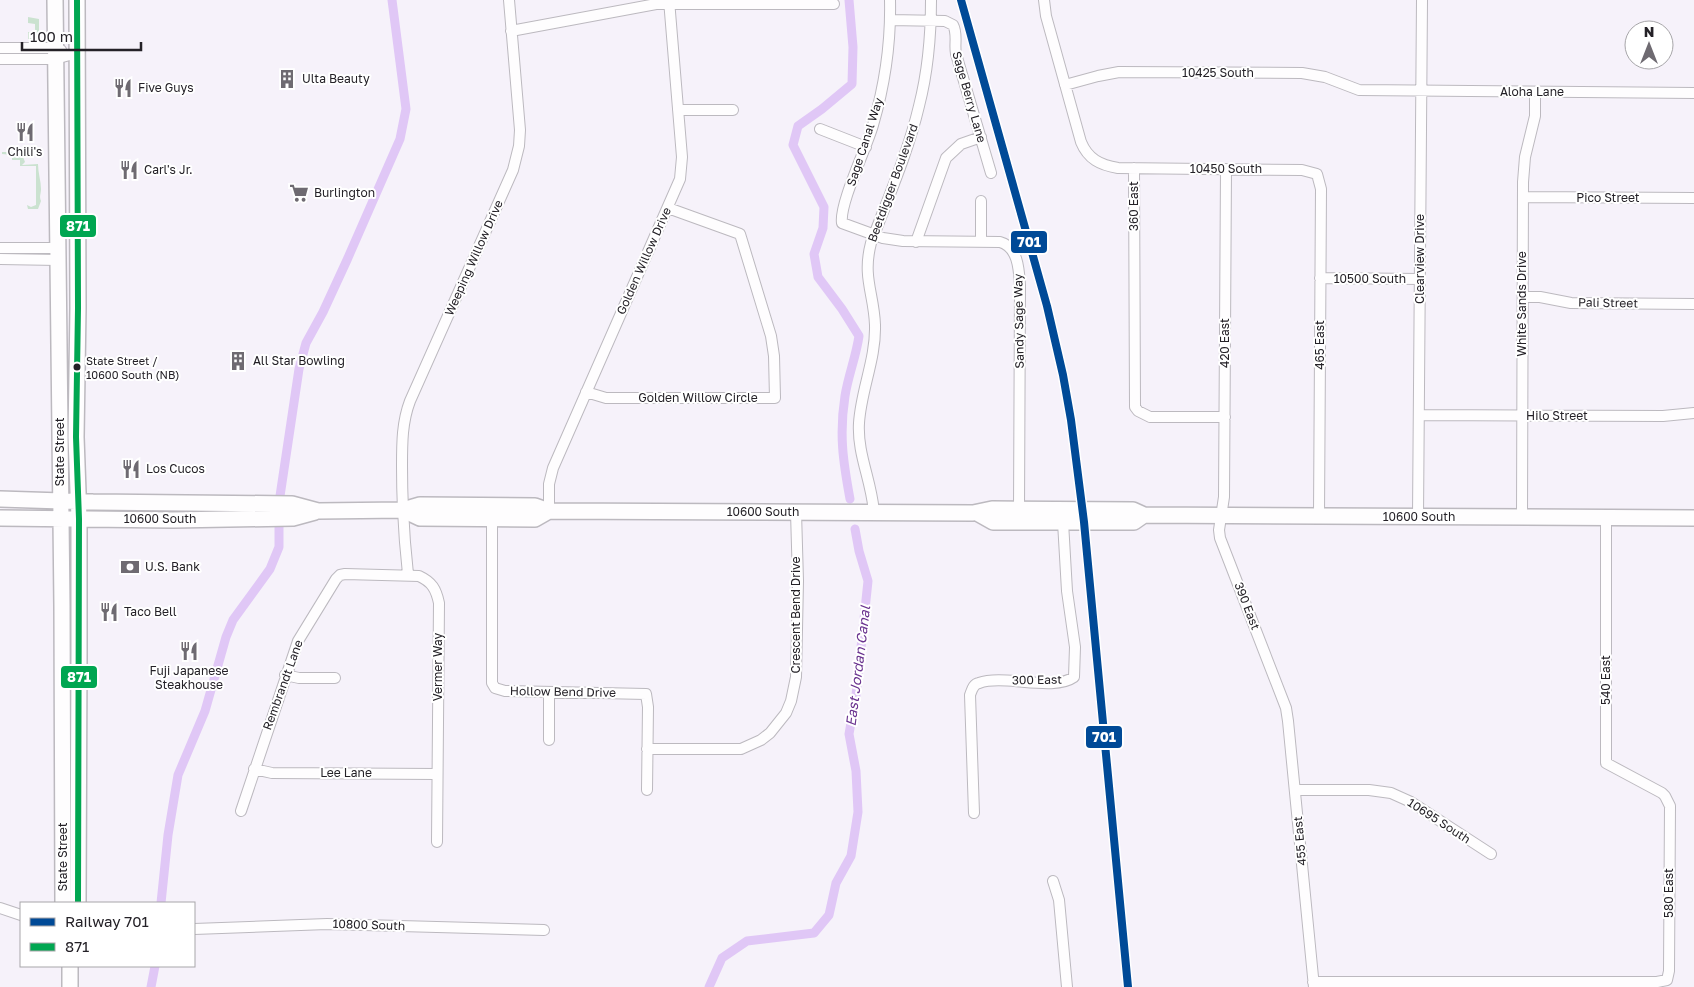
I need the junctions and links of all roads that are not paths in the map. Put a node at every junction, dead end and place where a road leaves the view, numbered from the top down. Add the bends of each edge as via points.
1 (55, 0) edge
2 (77, 0) edge
3 (509, 0) edge
4 (890, 0) edge
5 (931, 0) edge
6 (1044, 0) edge
7 (1422, 0) edge
8 (669, 2) edge
9 (774, 2) edge
10 (834, 4) dead end
11 (890, 20) junction
12 (931, 21) junction
13 (512, 31) junction
14 (0, 48) edge
15 (55, 53) junction
16 (77, 53) junction
17 (0, 59) edge
18 (1065, 85) junction
19 (1370, 91) joint
20 (1421, 91) junction
21 (1535, 92) junction
22 (1694, 93) edge
23 (678, 110) junction
24 (733, 110) dead end
25 (820, 129) dead end
26 (980, 137) junction
27 (866, 147) junction
28 (1134, 168) junction
29 (1226, 169) junction
30 (991, 173) dead end
31 (1317, 174) joint
32 (1523, 197) junction
33 (1694, 198) edge
34 (981, 201) dead end
35 (668, 208) junction
36 (842, 223) joint
37 (874, 235) junction
38 (916, 242) junction
39 (981, 242) junction
40 (0, 248) edge
41 (58, 254) junction
42 (0, 259) edge
43 (1320, 278) junction
44 (1420, 279) junction
45 (1522, 297) junction
46 (1694, 304) edge
47 (586, 392) junction
48 (1694, 413) edge
49 (1419, 415) junction
50 (1522, 415) junction
51 (1225, 417) junction
52 (0, 499) edge
53 (60, 501) junction
54 (78, 501) junction
55 (275, 505) junction
56 (1019, 509) junction
57 (403, 510) junction
58 (318, 511) junction
59 (549, 511) junction
60 (796, 512) junction
61 (874, 513) junction
62 (977, 513) junction
63 (1144, 515) junction
64 (1221, 516) junction
65 (1318, 516) junction
66 (1418, 517) junction
67 (1522, 517) junction
68 (0, 518) edge
69 (60, 518) junction
70 (219, 518) junction
71 (492, 518) junction
72 (1606, 518) junction
73 (1694, 518) edge
74 (79, 519) junction
75 (1063, 522) junction
76 (408, 574) junction
77 (285, 675) junction
78 (335, 678) dead end
79 (549, 692) junction
80 (1282, 695) joint
81 (62, 740) junction
82 (549, 740) dead end
83 (647, 749) junction
84 (254, 769) junction
85 (438, 774) junction
86 (647, 790) dead end
87 (1295, 790) junction
88 (1670, 806) joint
89 (241, 811) dead end
90 (974, 813) dead end
91 (437, 842) dead end
92 (1491, 854) dead end
93 (78, 870) junction
94 (1053, 881) dead end
95 (63, 902) edge
96 (78, 902) edge
97 (0, 908) edge
98 (20, 915) edge
99 (195, 930) edge
100 (544, 930) dead end
101 (63, 967) edge
102 (70, 967) edge
103 (78, 967) edge
104 (1314, 985) edge
105 (63, 987) edge
106 (70, 987) edge
107 (78, 987) edge
108 (1067, 987) edge

1 - 15 main road, State Street
2 - 16 main road, State Street
3 - 13 street, Weeping Willow Drive
4 - 11 street, Sage Canal Way
5 - 12 street, Beetdigger Boulevard
6 - 18 street, 360 East
7 - 20 street, Clearview Drive
8 - 9 street
8 - 13 street
8 - 23 street, Golden Willow Drive
9 - 10 street
11 - 12 street, Sage Berry Lane
11 - 27 street, Sage Canal Way via 885,77
12 - 26 street, Sage Berry Lane via 948,22 955,28 956,54
12 - 37 street, Beetdigger Boulevard via 927,66 917,116
13 - 57 street, Weeping Willow Drive via 520,130 517,154 513,170 406,409 402,435
14 - 15 street
15 - 16 street
15 - 17 street
15 - 41 main road, State Street
16 - 54 main road, State Street
18 - 19 street, 10425 South via 1119,72 1302,73
18 - 28 street, 360 East via 1088,156 1109,167
19 - 20 street, Aloha Lane
20 - 21 street, Aloha Lane
20 - 44 street, Clearview Drive
21 - 22 street, Aloha Lane
21 - 32 street, White Sands Drive via 1534,116 1525,157
23 - 24 street
23 - 35 street, Golden Willow Drive via 682,172
25 - 27 street
26 - 30 street, Sage Berry Lane
26 - 38 street via 961,144 946,158
27 - 36 street, Sage Canal Way via 843,208
28 - 29 street, 10450 South
28 - 51 street, 360 East via 1133,402 1138,411 1150,417
29 - 31 street, 10450 South via 1302,170
29 - 51 street, 420 East
31 - 43 street, 465 East via 1321,189
32 - 33 street, Pico Street
32 - 45 street, White Sands Drive
34 - 39 street
35 - 47 street, Golden Willow Drive
35 - 47 street, Golden Willow Circle via 740,234 771,336 775,398 606,398
36 - 37 street, Sandy Sage Way
37 - 38 street, Sandy Sage Way
37 - 61 street, Beetdigger Boulevard via 867,267 874,315 874,343 859,434
38 - 39 street, Sandy Sage Way
39 - 56 street, Sandy Sage Way via 1007,245 1014,253 1018,268
40 - 41 street
41 - 42 street
41 - 53 main road, State Street
43 - 44 street, 10500 South
43 - 65 street, 465 East
44 - 49 street, Clearview Drive
45 - 46 street, Pali Street via 1571,303
45 - 50 street, White Sands Drive
47 - 59 street, Golden Willow Drive via 553,468 549,484
48 - 50 street, Hilo Street via 1663,416
49 - 50 street, Hilo Street
49 - 66 street, Clearview Drive
50 - 67 street, White Sands Drive
51 - 64 street, 420 East
52 - 53 main road, 10600 South
53 - 54 main road, 10600 South
53 - 69 main road, State Street
54 - 55 main road, 10600 South
54 - 74 main road, State Street
55 - 58 main road, 10600 South via 292,504
55 - 70 main road via 261,511 225,511
56 - 62 main road, 10600 South via 992,509
56 - 63 main road, 10600 South via 1133,510
57 - 58 main road, 10600 South
57 - 59 main road, 10600 South via 420,505 447,505 535,506
57 - 71 main road, 10600 South via 420,518
57 - 76 street
58 - 70 main road, 10600 South via 293,518
59 - 60 main road, 10600 South
59 - 71 main road, 10600 South via 535,519
60 - 61 main road, 10600 South
60 - 83 street, Crescent Bend Drive via 797,671 786,713 770,733 741,749
61 - 62 main road, 10600 South
62 - 75 main road, 10600 South via 993,522
63 - 64 main road, 10600 South
63 - 75 main road, 10600 South via 1134,522
64 - 65 main road, 10600 South
64 - 80 street, 390 East via 1220,538
65 - 66 main road, 10600 South
66 - 67 main road, 10600 South
67 - 72 main road, 10600 South
68 - 69 main road, 10600 South
69 - 74 main road, 10600 South
69 - 81 main road, State Street
70 - 74 main road, 10600 South
71 - 79 street, Hollow Bend Drive via 492,683 500,691
72 - 73 main road, 10600 South
72 - 88 street, 540 East via 1606,763 1662,792
74 - 93 main road, State Street
75 - 90 street, 300 East via 1067,591 1075,647 1074,676 1069,680 1047,682 978,683 972,688
76 - 77 street, Rembrandt Lane via 340,575 298,640
76 - 85 street, Vermer Way via 427,579 437,594
77 - 78 street
77 - 84 street, Rembrandt Lane
79 - 82 street
79 - 83 street, Hollow Bend Drive via 646,694
80 - 87 street, 455 East
81 - 93 main road via 69,772 69,861
81 - 95 main road, State Street
83 - 86 street, Hollow Bend Drive
84 - 85 street, Lee Lane via 272,773
84 - 89 street, Rembrandt Lane
85 - 91 street, Vermer Way
87 - 92 street, 10695 South via 1391,793 1411,802
87 - 104 street, 455 East
88 - 104 street, 580 East via 1667,980
93 - 96 main road, State Street
94 - 108 street via 1059,900
97 - 98 street
99 - 100 street, 10800 South via 327,924
101 - 105 main road
102 - 106 main road
103 - 107 main road

